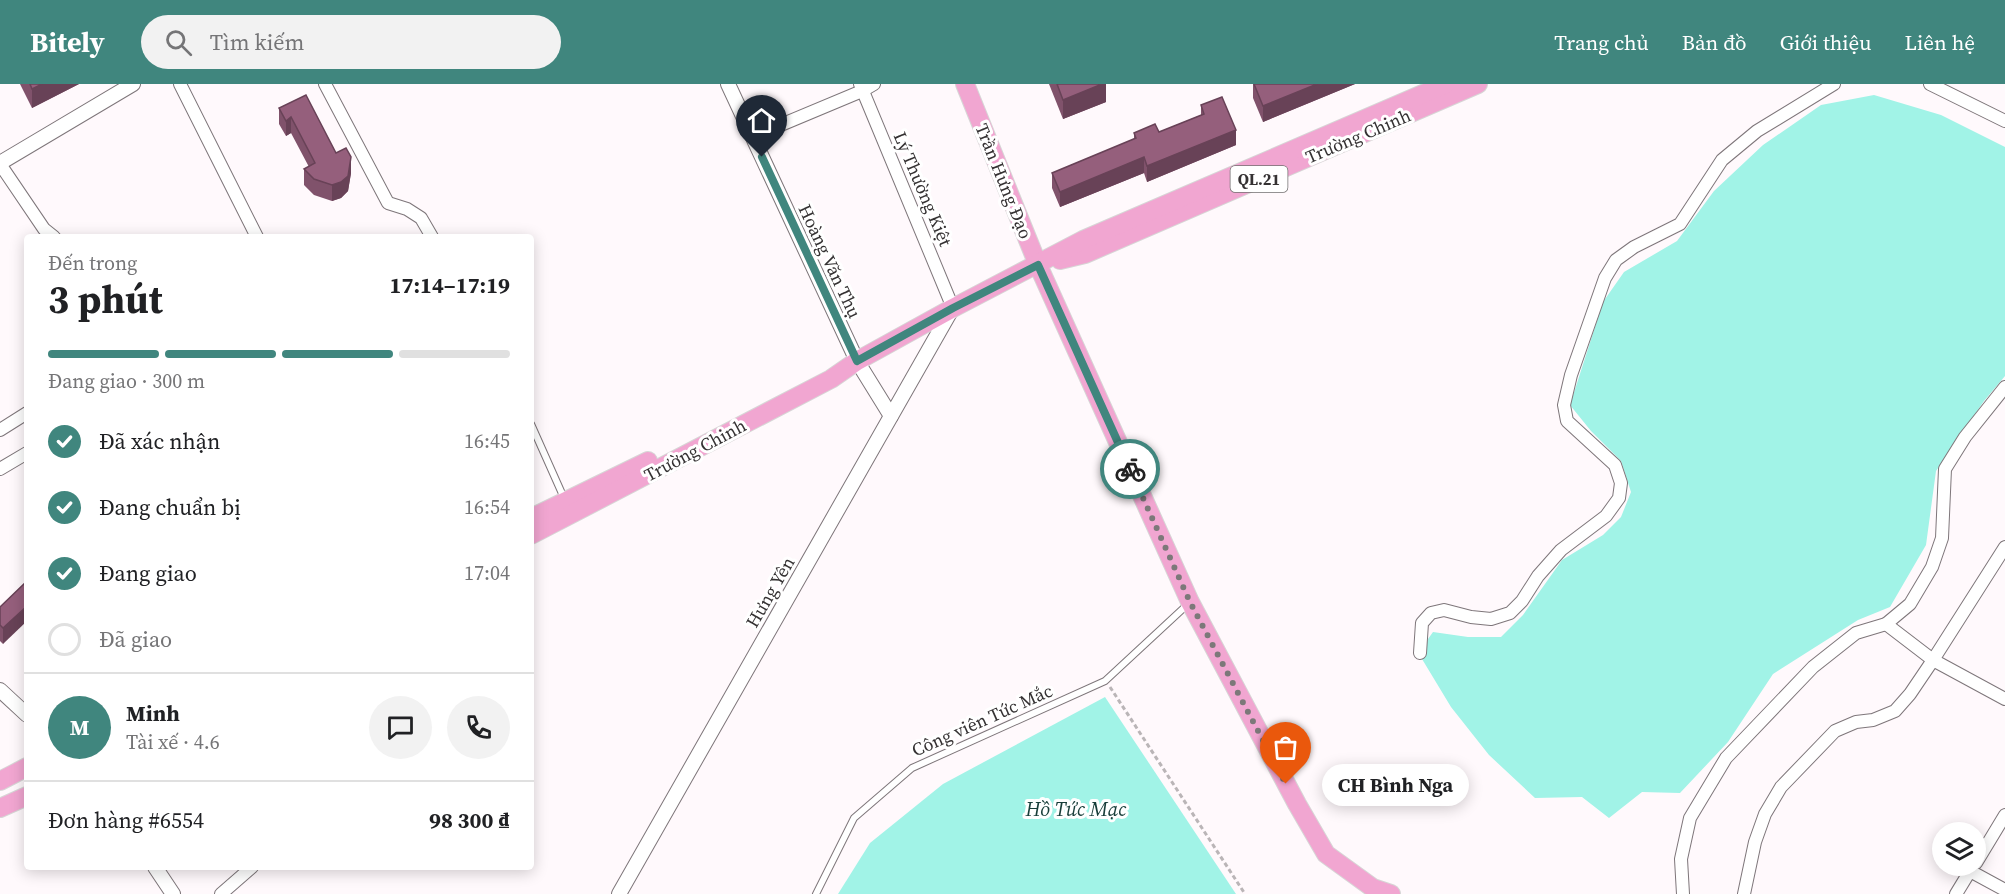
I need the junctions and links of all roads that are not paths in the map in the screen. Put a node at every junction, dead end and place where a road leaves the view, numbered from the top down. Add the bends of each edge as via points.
1 (133, 84) edge
2 (180, 84) edge
3 (325, 84) edge
4 (728, 84) edge
5 (874, 84) edge
6 (965, 84) edge
7 (1446, 84) edge
8 (1478, 84) edge
9 (1834, 84) edge
10 (1930, 84) edge
11 (861, 87) edge
12 (2005, 121) edge
13 (752, 137) junction
14 (0, 164) edge
15 (50, 234) edge
16 (256, 234) edge
17 (430, 234) edge
18 (1038, 265) junction
19 (953, 308) junction
20 (857, 361) junction
21 (2005, 387) edge
22 (24, 416) edge
23 (891, 416) junction
24 (0, 430) edge
25 (534, 431) edge
26 (24, 454) edge
27 (1, 466) edge
28 (641, 471) junction
29 (565, 501) junction
30 (534, 516) edge
31 (534, 534) edge
32 (2005, 547) edge
33 (1190, 602) junction
34 (1887, 624) junction
35 (1420, 652) dead end
36 (1933, 660) junction
37 (0, 690) edge
38 (2005, 699) edge
39 (24, 712) edge
40 (24, 769) edge
41 (0, 781) edge
42 (24, 797) edge
43 (0, 808) edge
44 (2005, 815) edge
45 (1986, 845) edge
46 (157, 870) edge
47 (248, 870) edge
48 (1967, 876) edge
49 (1986, 876) edge
50 (2005, 890) edge
51 (173, 894) edge
52 (220, 894) edge
53 (619, 894) edge
54 (816, 894) edge
55 (1391, 894) edge
56 (1683, 894) edge
57 (1744, 894) edge
58 (1956, 894) edge

1 - 14 street
2 - 16 street
3 - 17 street via 388,203 421,218
4 - 13 street, Hoàng Văn Thụ
5 - 11 street
6 - 18 main road, Trần Hưng Đạo
7 - 18 main road, Trường Chinh / QL.21 via 1083,240
8 - 18 main road, Trường Chinh / QL.21 via 1085,254
9 - 35 street via 1757,131 1722,160 1680,224 1616,260 1605,278 1564,405 1568,421 1615,465 1621,483 1619,498 1606,516 1561,550 1510,613 1491,619 1444,610 1431,613 1422,623
10 - 12 street
11 - 13 street
11 - 19 street, Lý Thường Kiệt
13 - 20 street, Hoàng Văn Thụ
14 - 15 street
18 - 19 main road, Trường Chinh
18 - 33 main road, Trần Hưng Đạo
19 - 20 main road, Trường Chinh
19 - 23 street, Hưng Yên
20 - 23 street, Hoàng Văn Thụ
20 - 28 main road, Trường Chinh via 831,379
21 - 34 street via 1945,469 1942,538 1935,557 1910,604
22 - 24 street
23 - 53 street, Hưng Yên
25 - 29 lane
26 - 27 street
28 - 29 main road, Trường Chinh
28 - 31 main road, Trường Chinh
29 - 30 main road, Trường Chinh
32 - 36 street
33 - 54 lane, Công viên Tức Mắc via 1105,681 912,768 854,818
33 - 55 main road, Trần Hưng Đạo via 1326,854 1373,888
34 - 36 street
34 - 56 street via 1856,633 1813,667 1725,758 1690,818 1681,859
36 - 38 street
36 - 57 street via 1895,711 1835,731 1781,787 1755,842
37 - 39 street
40 - 41 main road
42 - 43 main road
44 - 45 street
46 - 51 street
47 - 52 street
48 - 58 street
49 - 50 street

